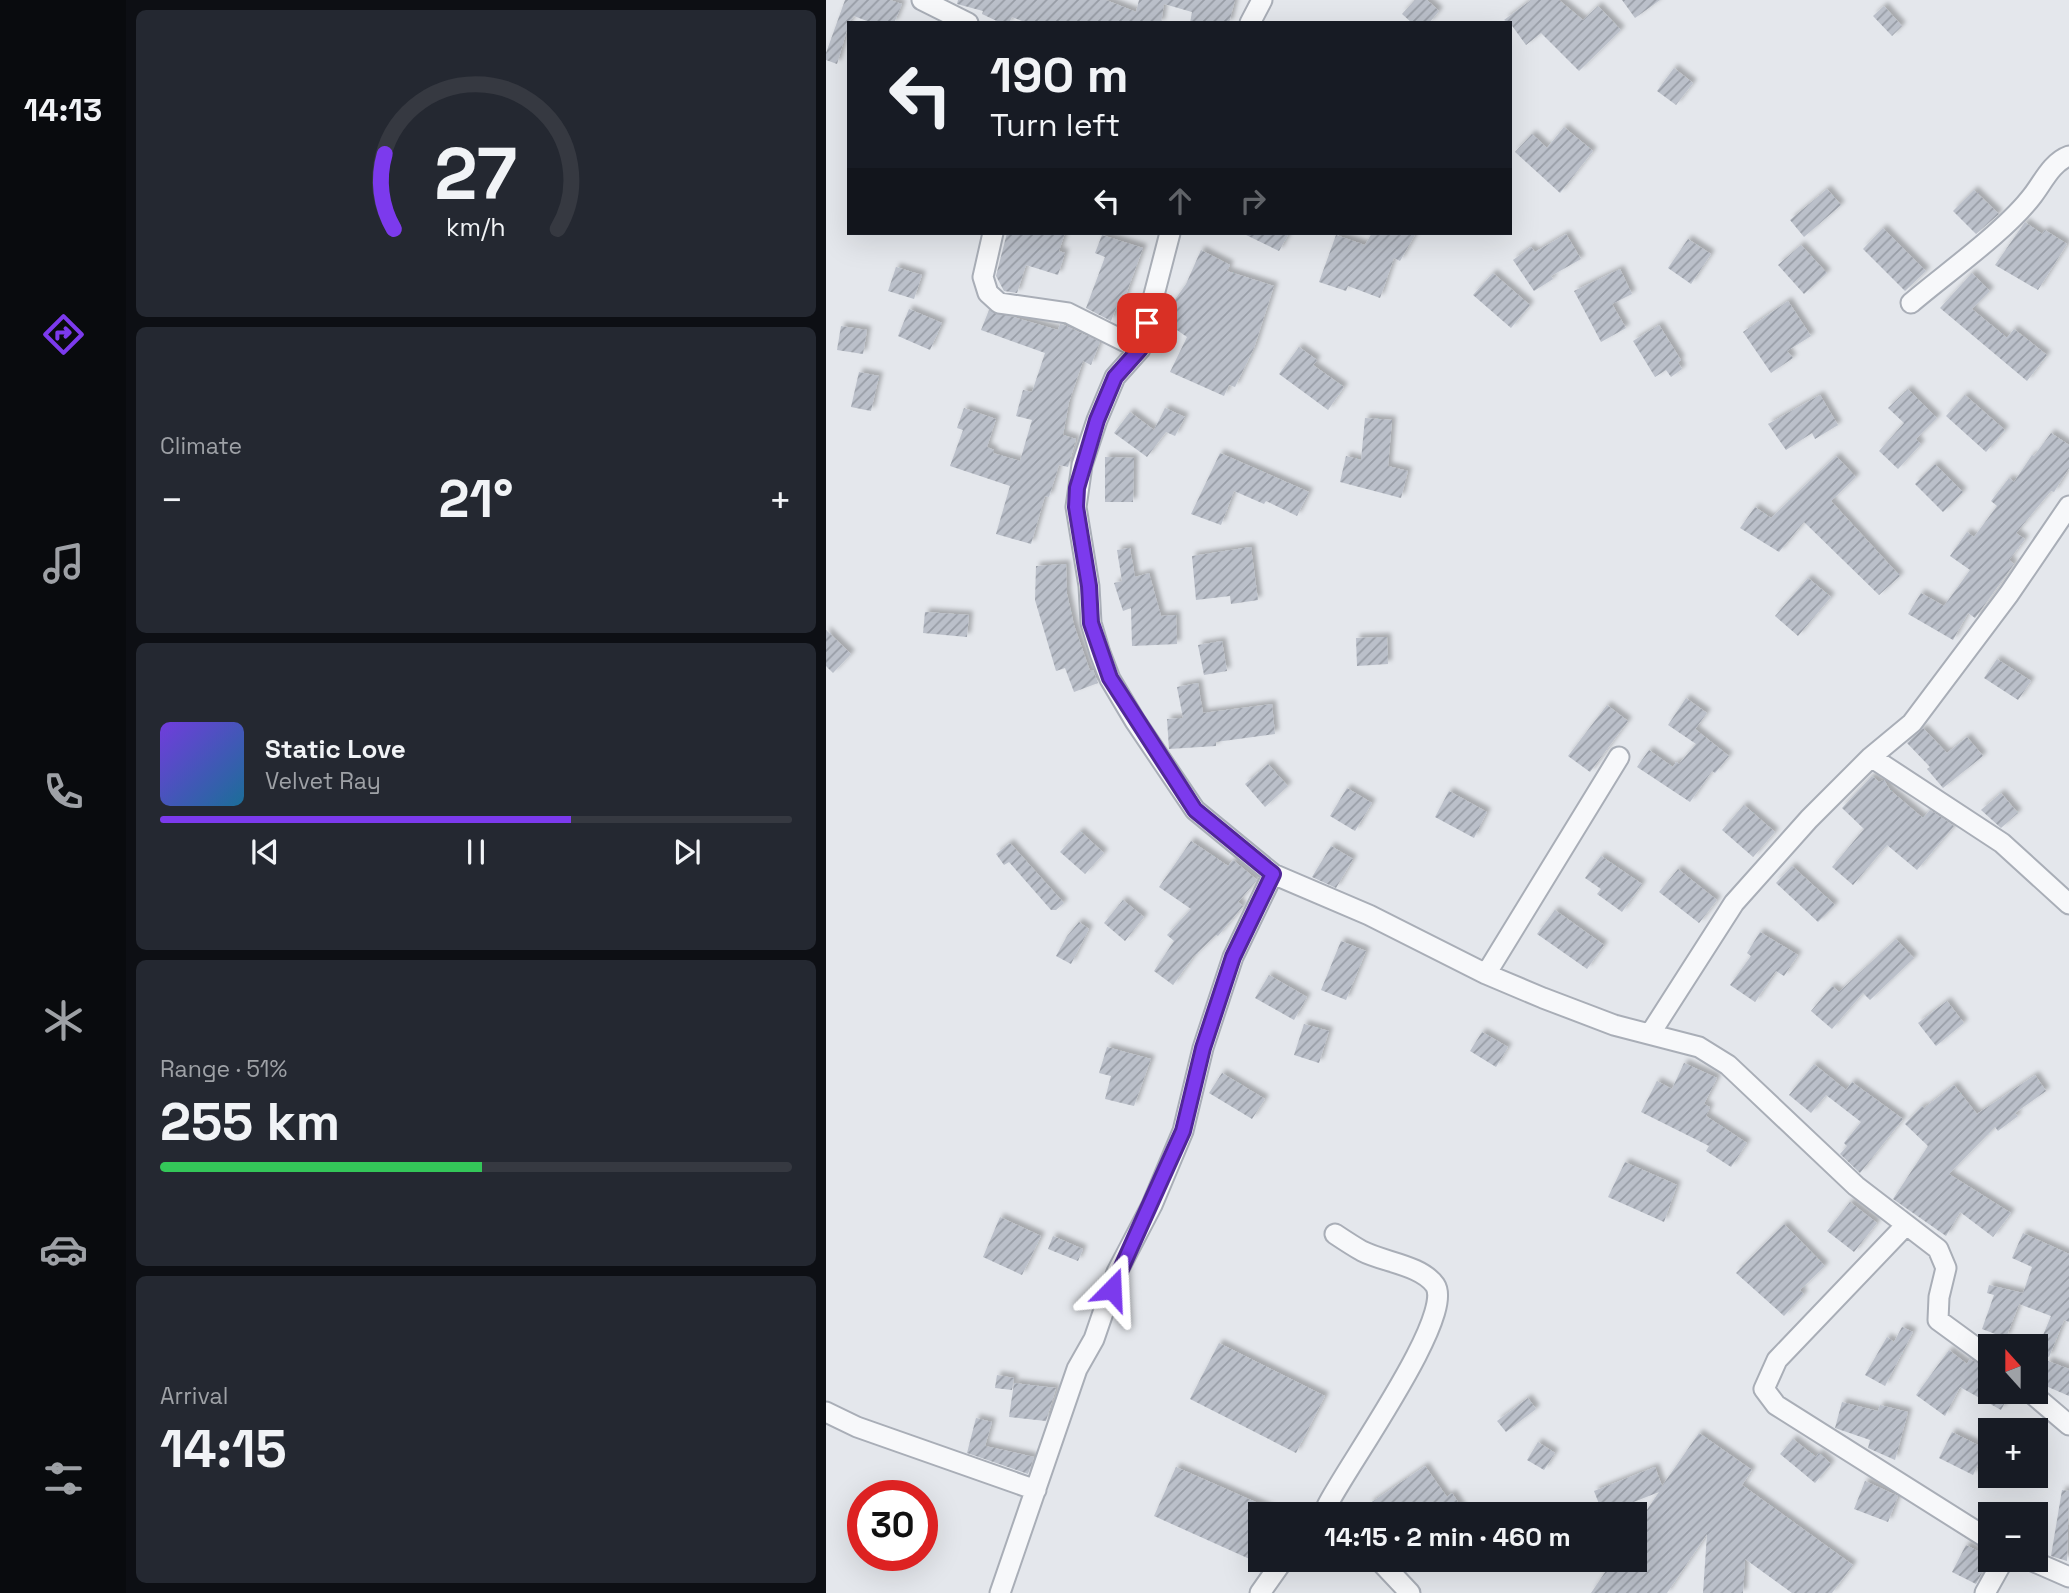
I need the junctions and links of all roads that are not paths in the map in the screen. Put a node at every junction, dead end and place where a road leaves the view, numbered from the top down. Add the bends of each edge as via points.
1 (922, 0) edge
2 (1262, 0) edge
3 (964, 21) edge
4 (1251, 21) edge
5 (2069, 156) edge
6 (993, 235) edge
7 (1169, 235) edge
8 (1910, 303) dead end
9 (1140, 349) junction
10 (2069, 506) edge
11 (1619, 757) dead end
12 (1871, 757) junction
13 (1273, 874) junction
14 (2069, 904) edge
15 (1486, 974) junction
16 (1650, 1034) junction
17 (1906, 1224) junction
18 (1335, 1234) dead end
19 (1978, 1349) edge
20 (2044, 1404) edge
21 (826, 1412) edge
22 (2069, 1425) edge
23 (1036, 1490) junction
24 (1331, 1502) edge
25 (1978, 1532) edge
26 (2048, 1568) edge
27 (1275, 1572) edge
28 (1390, 1572) edge
29 (1997, 1572) edge
30 (2069, 1577) edge
31 (1000, 1593) edge
32 (1260, 1593) edge
33 (1410, 1593) edge
34 (1985, 1593) edge

1 - 3 street
2 - 4 street
5 - 8 street via 2048,172 2032,197 2004,223
6 - 9 street via 983,277 988,293 999,303 1068,313
7 - 9 street
9 - 13 street via 1115,377 1087,446 1077,488 1091,623 1110,678 1195,810
10 - 12 street via 1912,723
11 - 15 street
12 - 14 street via 2002,843
12 - 16 street via 1734,903
13 - 15 street via 1369,915
13 - 23 street via 1233,957 1203,1048 1183,1131 1117,1272 1094,1339 1076,1369
15 - 16 street via 1614,1025
16 - 17 street via 1699,1048 1728,1065 1856,1186
17 - 19 street via 1944,1258 1938,1320
17 - 25 street via 1777,1360 1764,1389 1776,1405
18 - 24 street via 1363,1252 1419,1273 1435,1286 1439,1302 1412,1368 1351,1461
20 - 22 street
21 - 23 street
23 - 31 street
26 - 30 street
27 - 32 street
28 - 33 street
29 - 34 street

